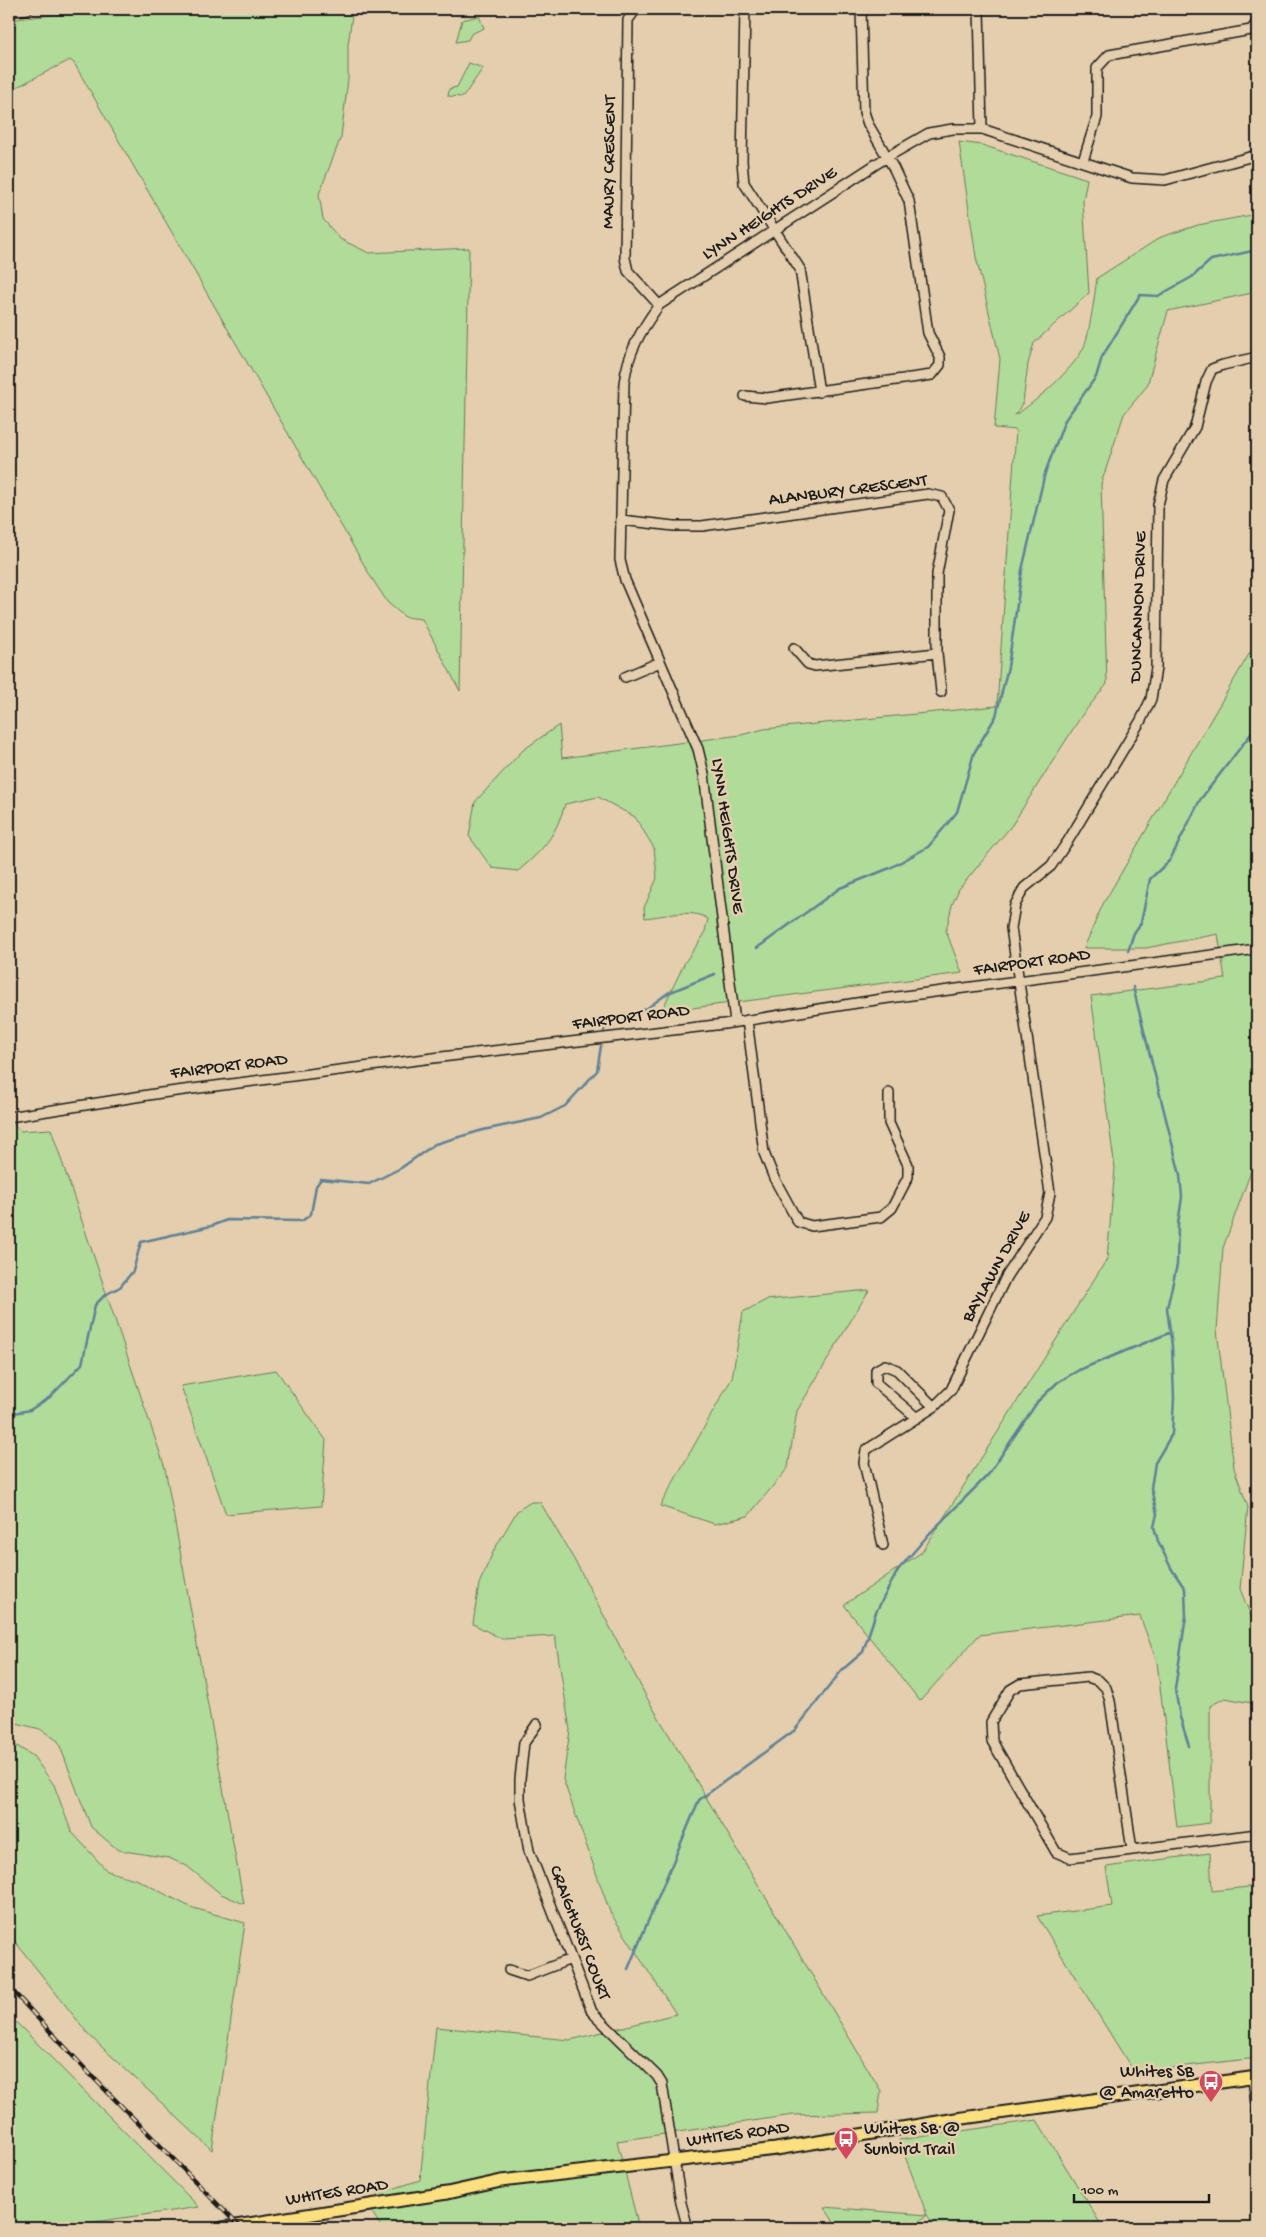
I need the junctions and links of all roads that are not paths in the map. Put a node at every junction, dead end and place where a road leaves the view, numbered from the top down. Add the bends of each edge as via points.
1 (28, 9) edge
2 (636, 9) edge
3 (745, 9) edge
4 (861, 9) edge
5 (979, 9) edge
6 (9, 12) edge
7 (1257, 23) edge
8 (982, 129) junction
9 (1257, 156) edge
10 (887, 157) junction
11 (1083, 161) junction
12 (775, 229) junction
13 (659, 305) junction
14 (1257, 358) edge
15 (818, 392) junction
16 (745, 396) dead end
17 (621, 520) junction
18 (794, 648) dead end
19 (937, 653) junction
20 (660, 662) junction
21 (624, 677) dead end
22 (941, 692) dead end
23 (1257, 949) edge
24 (1020, 982) junction
25 (747, 1020) junction
26 (735, 1022) junction
27 (889, 1092) dead end
28 (9, 1117) edge
29 (934, 1407) junction
30 (917, 1418) junction
31 (883, 1545) dead end
32 (537, 1724) dead end
33 (1257, 1834) edge
34 (1132, 1850) junction
35 (571, 1960) junction
36 (509, 1970) dead end
37 (1255, 2078) edge
38 (1257, 2114) edge
39 (675, 2161) junction
40 (223, 2228) edge
41 (688, 2228) edge

1 - 6 street
2 - 13 street, MAURY CRESCENT via 628,20 625,258 628,270
3 - 12 street via 744,183
4 - 10 street via 864,112
5 - 8 street
7 - 11 street via 1252,30 1110,55 1097,68 1097,117
8 - 10 street, LYNN HEIGHTS DRIVE via 930,133
8 - 11 street, LYNN HEIGHTS DRIVE
9 - 11 street, LYNN HEIGHTS DRIVE via 1165,180 1132,178
10 - 12 street, LYNN HEIGHTS DRIVE
10 - 15 street via 909,200 928,332 940,365 932,375
12 - 13 street, LYNN HEIGHTS DRIVE
12 - 15 street via 800,269
13 - 17 street, LYNN HEIGHTS DRIVE via 632,346 626,364
14 - 24 street, DUNCANNON DRIVE via 1212,369 1195,427 1164,480 1158,505 1156,668 1151,699 1068,841 1051,866 1024,888 1015,905 1011,928
15 - 16 street via 767,398
17 - 19 street, ALANBURY CRESCENT via 702,526 928,494 942,497 949,510 937,574
17 - 20 street, LYNN HEIGHTS DRIVE via 620,560 625,580
18 - 19 street via 808,664 815,666
19 - 22 street, ALANBURY CRESCENT
20 - 21 street
20 - 26 street, LYNN HEIGHTS DRIVE via 698,749 704,774
23 - 24 street, FAIRPORT ROAD
24 - 25 street, FAIRPORT ROAD
24 - 29 street, BAYLAWN DRIVE via 1050,1193 1045,1217 1006,1277 951,1390
25 - 26 street, FAIRPORT ROAD
25 - 27 street via 764,1153 798,1222 812,1226 881,1217 892,1208 908,1177 908,1166 889,1123
26 - 28 street, FAIRPORT ROAD via 161,1093
29 - 30 street, BAYLAWN DRIVE
29 - 30 street via 897,1370 885,1365 876,1370 876,1383
30 - 31 street, BAYLAWN DRIVE via 866,1450 864,1463
32 - 35 street, CRAIGHURST COURT via 524,1743 520,1779 523,1822 529,1851
33 - 34 street
34 - 34 street via 1106,1688 1100,1681 1088,1677 1020,1684 1010,1690 991,1722 992,1741 1056,1852 1070,1858
35 - 36 street via 527,1976
35 - 39 street, CRAIGHURST COURT via 596,2018 662,2084
37 - 38 street
37 - 39 main road, WHITES ROAD
39 - 40 main road, WHITES ROAD via 501,2181 447,2193
39 - 41 street, CRAIGHURST COURT

